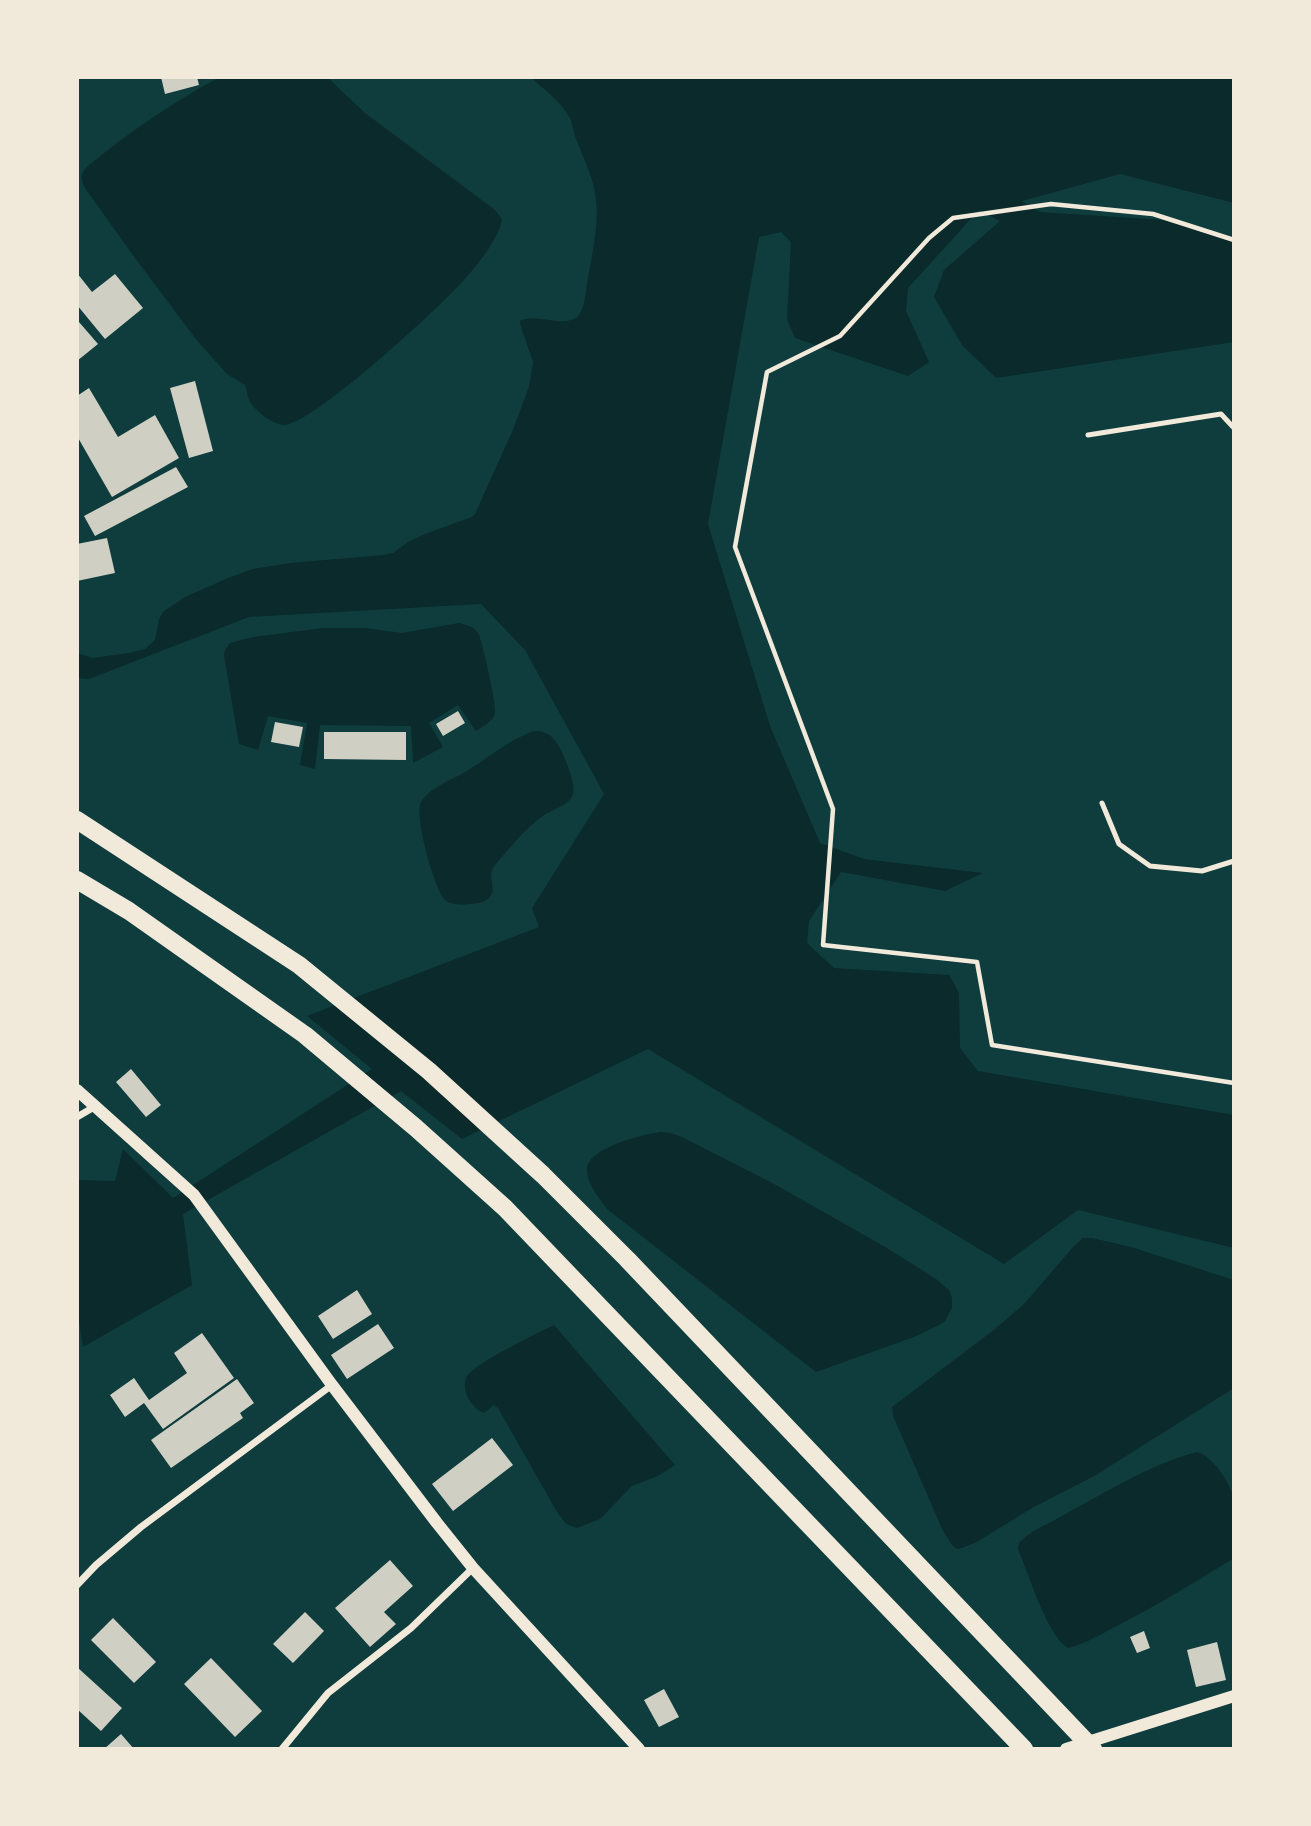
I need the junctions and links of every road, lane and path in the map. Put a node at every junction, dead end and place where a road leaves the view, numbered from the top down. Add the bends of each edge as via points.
1 (1234, 240) edge
2 (1234, 428) edge
3 (1088, 435) dead end
4 (1102, 803) dead end
5 (77, 820) edge
6 (1234, 861) edge
7 (77, 880) edge
8 (1234, 1083) edge
9 (77, 1090) edge
10 (94, 1107) junction
11 (77, 1117) edge
12 (332, 1385) junction
13 (473, 1568) junction
14 (77, 1585) edge
15 (1234, 1696) edge
16 (1090, 1746) edge
17 (282, 1749) edge
18 (639, 1749) edge
19 (1024, 1749) edge
20 (1066, 1749) edge

1 - 8 path via 1153,214 1051,204 953,218 840,335 767,372 735,547 833,809 823,945 977,962 992,1045
2 - 3 lane via 1221,414
4 - 6 lane via 1119,844 1150,866 1202,871
5 - 16 main road via 299,965 429,1071 543,1175
7 - 19 main road via 129,911 305,1035 505,1208
9 - 10 street
10 - 11 street
10 - 12 street via 194,1195
12 - 13 street
12 - 14 street via 141,1527
13 - 17 street via 411,1628 328,1693
13 - 18 street
15 - 16 street
16 - 20 street

